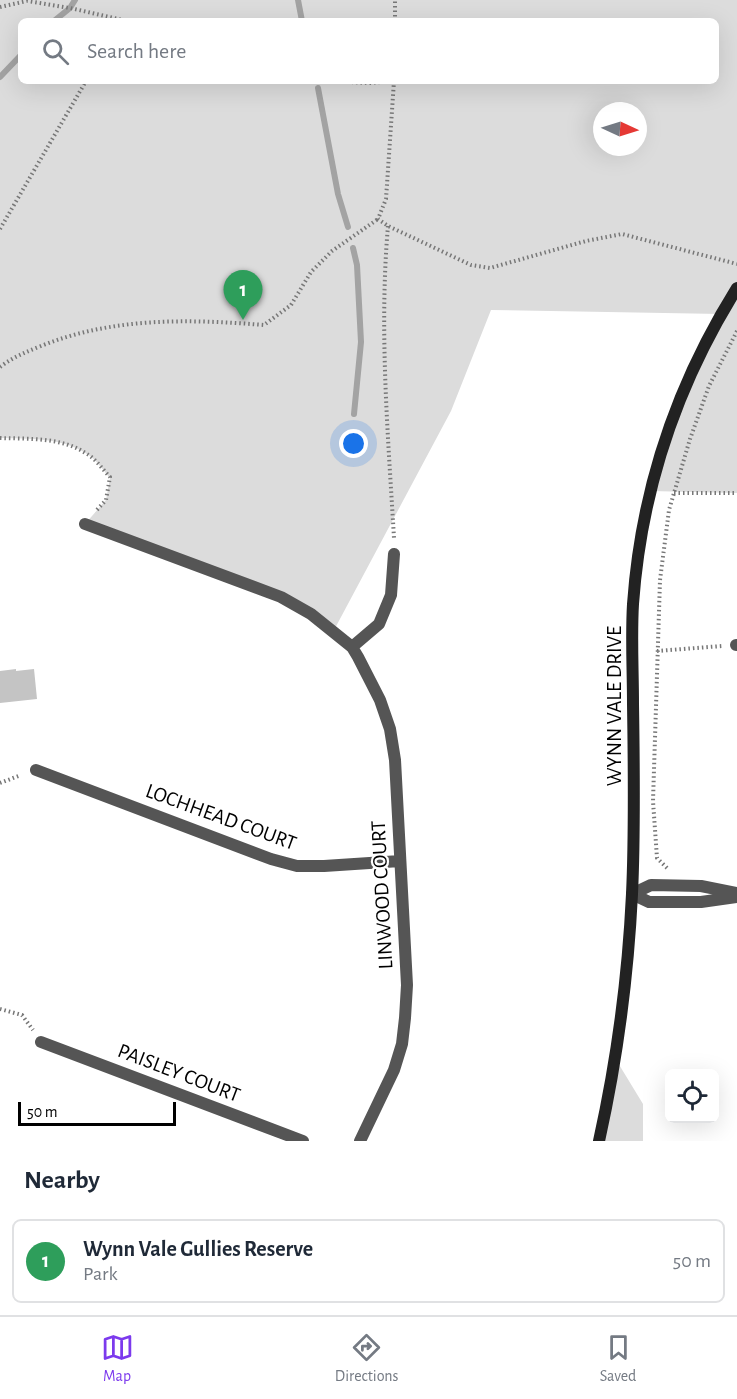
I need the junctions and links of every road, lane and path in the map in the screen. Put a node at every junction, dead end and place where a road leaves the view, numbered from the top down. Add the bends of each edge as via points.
1 (395, 0) edge
2 (50, 2) edge
3 (0, 7) edge
4 (112, 18) edge
5 (394, 18) edge
6 (84, 84) edge
7 (394, 84) edge
8 (378, 219) junction
9 (388, 226) junction
10 (0, 228) edge
11 (737, 264) edge
12 (737, 288) edge
13 (737, 331) edge
14 (0, 366) edge
15 (0, 438) edge
16 (674, 493) junction
17 (737, 493) edge
18 (84, 524) joint
19 (394, 554) joint
20 (736, 645) edge
21 (352, 647) junction
22 (657, 651) junction
23 (36, 770) joint
24 (0, 783) edge
25 (400, 861) junction
26 (671, 885) junction
27 (632, 894) junction
28 (737, 895) edge
29 (0, 1009) edge
30 (41, 1042) joint
31 (303, 1141) edge
32 (360, 1141) edge
33 (599, 1141) edge

1 - 5 path
2 - 3 path
2 - 4 path
6 - 10 path
7 - 8 path via 386,200
8 - 9 path
8 - 14 path via 332,251 311,272 291,305 264,325 204,320 114,325 63,337
9 - 11 path via 471,265 490,268 622,234
9 - 19 path via 384,279
12 - 27 main road, WYNN VALE DRIVE via 680,400 653,481 641,540 633,619
13 - 16 path via 709,386
15 - 18 path via 61,442 88,454 110,477 106,500
16 - 17 path
16 - 22 path via 660,580
18 - 21 street, LINWOOD COURT via 281,597 311,614
19 - 21 street via 392,596 379,624
20 - 22 path
21 - 25 street, LINWOOD COURT via 380,700 390,729
22 - 26 path via 653,801 657,858 671,873
23 - 24 path
23 - 25 street, LOCHHEAD COURT via 297,866
25 - 32 street, LINWOOD COURT via 407,985 402,1044
26 - 27 street via 651,885
26 - 28 street via 701,886
27 - 28 street via 649,902 700,902
27 - 33 main road, WYNN VALE DRIVE via 615,1058
29 - 30 path via 22,1015
30 - 31 street, PAISLEY COURT

